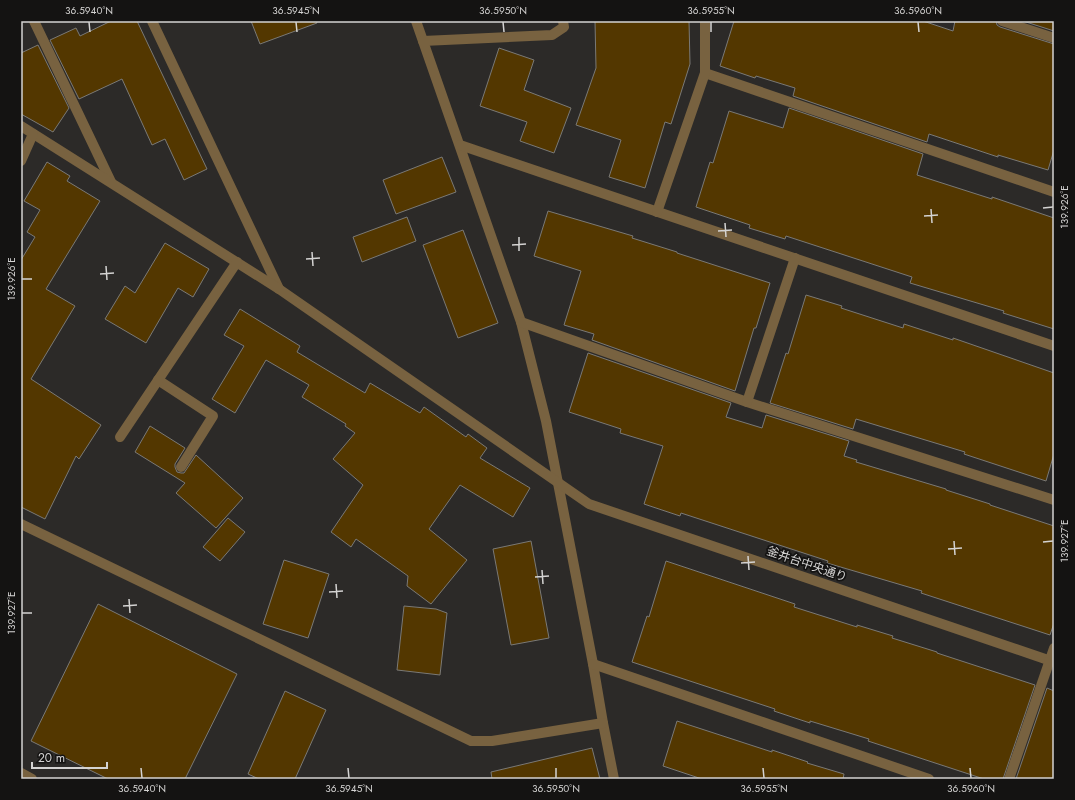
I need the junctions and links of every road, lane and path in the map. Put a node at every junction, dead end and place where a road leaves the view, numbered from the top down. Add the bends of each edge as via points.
1 (34, 21) edge
2 (152, 21) edge
3 (416, 21) edge
4 (563, 21) edge
5 (705, 21) edge
6 (1002, 21) edge
7 (1054, 38) edge
8 (423, 41) junction
9 (705, 73) junction
10 (21, 126) edge
11 (33, 134) junction
12 (460, 145) junction
13 (21, 161) edge
14 (111, 182) junction
15 (1054, 192) edge
16 (657, 212) junction
17 (795, 258) junction
18 (237, 262) junction
19 (279, 289) junction
20 (521, 322) junction
21 (1054, 346) edge
22 (158, 380) junction
23 (747, 402) junction
24 (120, 437) dead end
25 (181, 467) dead end
26 (557, 482) junction
27 (1054, 500) edge
28 (21, 524) edge
29 (1054, 648) edge
30 (1052, 661) edge
31 (594, 664) junction
32 (603, 723) junction
33 (21, 773) edge
34 (32, 779) edge
35 (614, 779) edge
36 (929, 779) edge
37 (1009, 779) edge

1 - 14 street
2 - 19 street
3 - 8 street
4 - 8 street via 564,27 552,35
5 - 9 street
6 - 7 street
8 - 12 street
9 - 15 street
9 - 16 street
10 - 11 street, 釜井台中央通り
11 - 13 street
11 - 14 street, 釜井台中央通り
12 - 16 street
12 - 20 street
14 - 18 street, 釜井台中央通り
16 - 17 street
17 - 21 street
17 - 23 street
18 - 19 street, 釜井台中央通り
18 - 22 street
19 - 26 street, 釜井台中央通り
20 - 23 street
20 - 26 street via 546,421
22 - 24 street
22 - 25 street via 213,416
23 - 27 street
26 - 30 street, 釜井台中央通り via 589,504
26 - 31 street
28 - 32 street via 471,741 492,741
29 - 30 street
30 - 37 street
31 - 32 street
31 - 36 street
32 - 35 street
33 - 34 street

